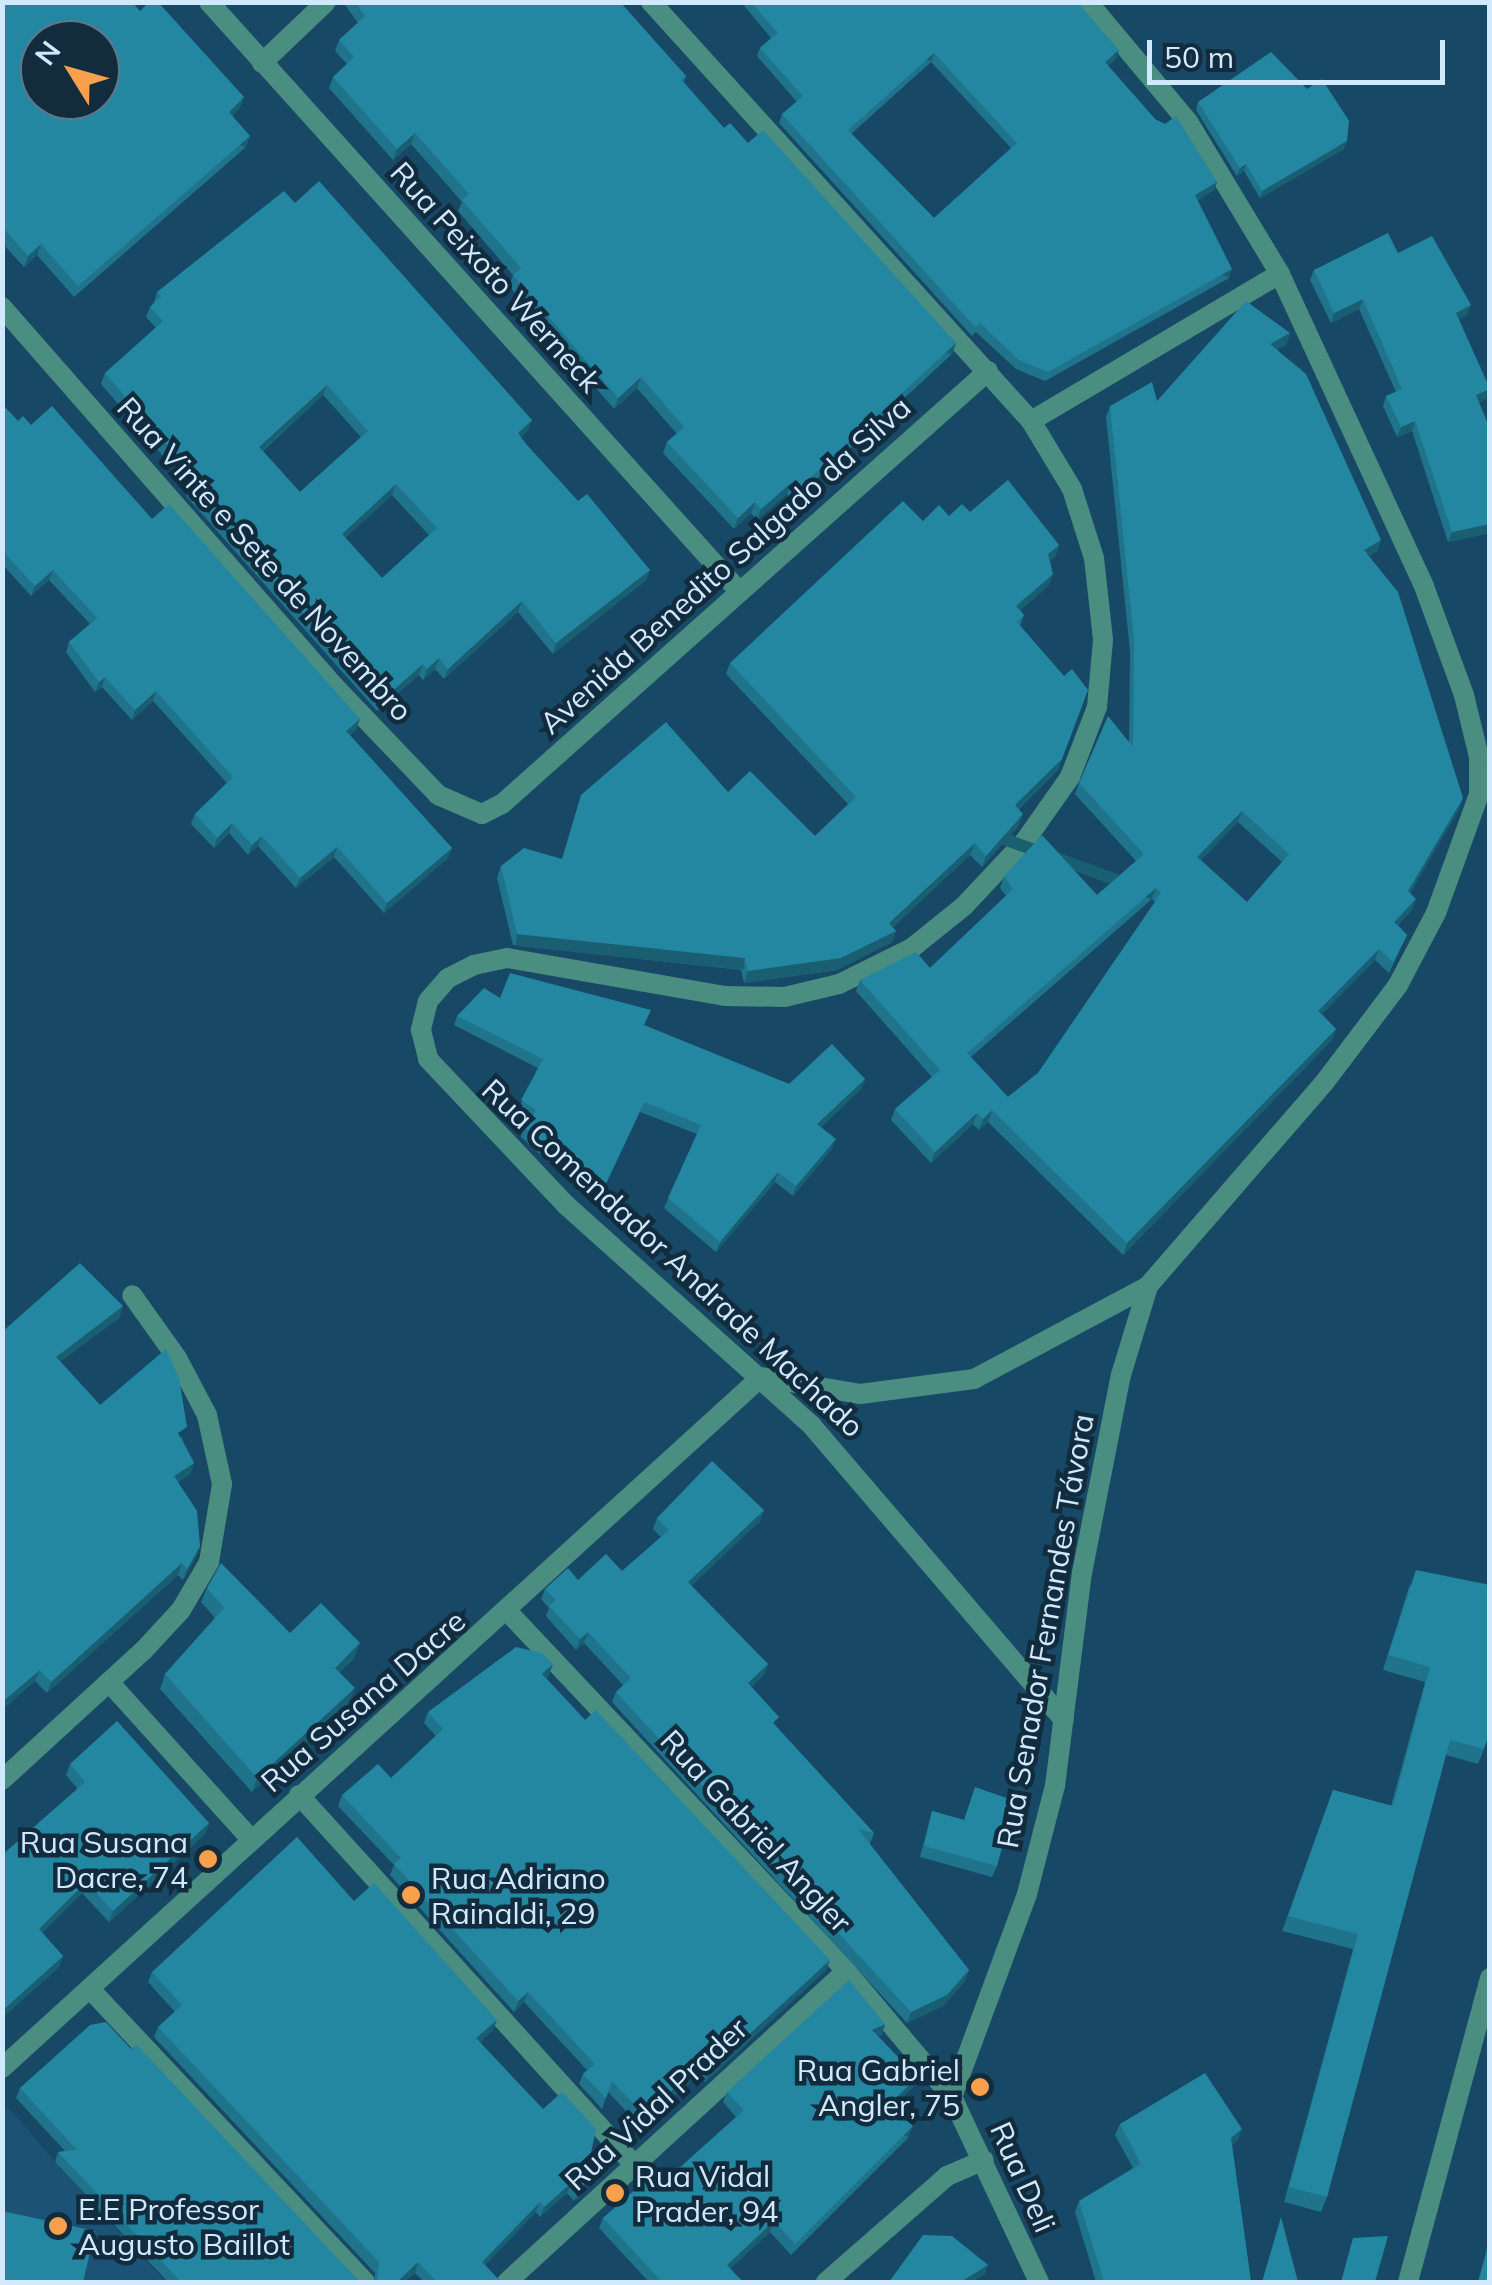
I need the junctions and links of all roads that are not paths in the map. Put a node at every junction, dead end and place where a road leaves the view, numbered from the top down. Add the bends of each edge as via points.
1 (209, 2) edge
2 (326, 2) edge
3 (651, 2) edge
4 (1088, 2) edge
5 (262, 62) junction
6 (1280, 274) junction
7 (2, 307) edge
8 (988, 371) junction
9 (1031, 421) junction
10 (739, 591) junction
11 (502, 804) joint
12 (1148, 1286) junction
13 (132, 1295) dead end
14 (761, 1377) junction
15 (509, 1613) junction
16 (109, 1682) junction
17 (1064, 1720) junction
18 (2, 1780) edge
19 (299, 1795) junction
20 (252, 1840) junction
21 (846, 1971) junction
22 (1490, 1978) edge
23 (90, 1989) junction
24 (2, 2068) edge
25 (952, 2098) junction
26 (984, 2160) junction
27 (634, 2165) junction
28 (365, 2282) edge
29 (507, 2282) edge
30 (826, 2282) edge
31 (1039, 2282) edge
32 (1408, 2282) edge

1 - 5 street, Rua Peixoto Werneck
2 - 5 street
3 - 8 street, Rua Comendador Andrade Machado
4 - 6 street, Rua Senador Fernandes Távora via 1189,123
5 - 10 street, Rua Peixoto Werneck
6 - 9 street
6 - 12 street, Rua Senador Fernandes Távora via 1424,586 1464,695 1479,757 1479,794 1436,913 1398,984 1324,1083
7 - 11 street, Rua Vinte e Sete de Novembro via 438,795 482,814
8 - 9 street, Rua Comendador Andrade Machado
8 - 10 street, Avenida Benedito Salgado da Silva
9 - 14 street, Rua Comendador Andrade Machado via 1072,489 1094,558 1102,640 1098,707 1070,777 1025,841 964,906 912,948 839,984 785,997 725,996 507,958 448,978 428,1001 422,1030 428,1059 450,1088 566,1205
10 - 11 street, Avenida Benedito Salgado da Silva
12 - 14 street, Rua Senador Fernandes Távora via 974,1379 860,1394
12 - 17 street, Rua Senador Fernandes Távora via 1121,1375 1082,1573
13 - 16 street via 177,1358 206,1416 222,1484 209,1562 181,1610
14 - 15 street, Rua Susana Dacre
14 - 17 street, Rua Comendador Andrade Machado via 852,1468 974,1622
15 - 19 street, Rua Susana Dacre
15 - 21 street, Rua Gabriel Angler
16 - 18 street
16 - 20 street
17 - 25 street, Rua Senador Fernandes Távora via 1027,1894
19 - 20 street, Rua Susana Dacre
19 - 27 street
20 - 23 street, Rua Susana Dacre
21 - 25 street, Rua Gabriel Angler
21 - 27 street, Rua Vidal Prader
22 - 32 street
23 - 24 street, Rua Susana Dacre
23 - 28 street
25 - 26 street, Rua Deli
26 - 30 street via 947,2176
26 - 31 street, Rua Deli
27 - 29 street, Rua Vidal Prader

